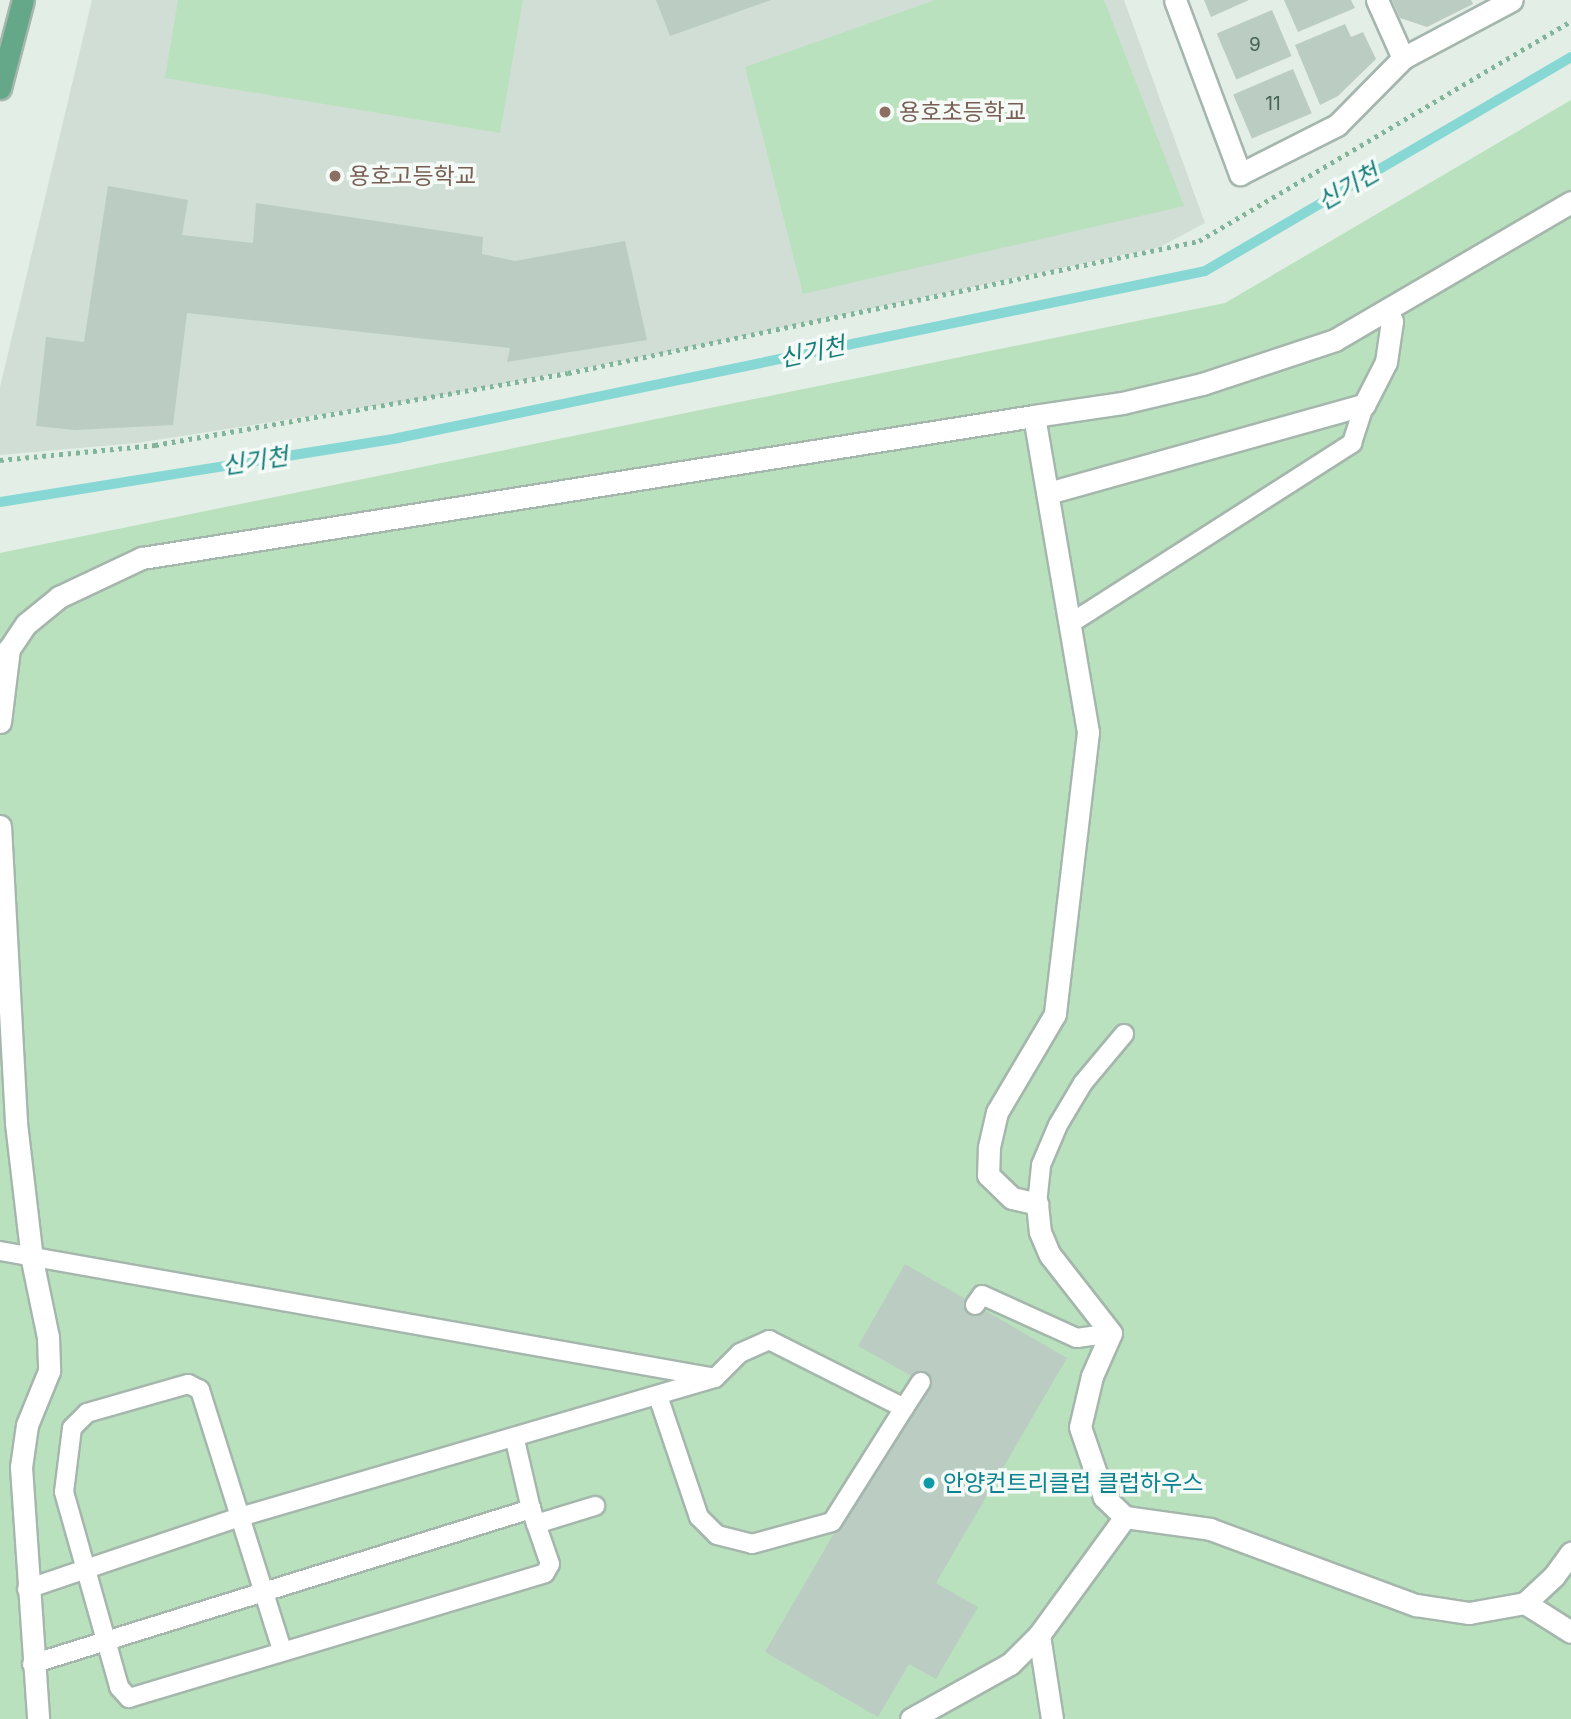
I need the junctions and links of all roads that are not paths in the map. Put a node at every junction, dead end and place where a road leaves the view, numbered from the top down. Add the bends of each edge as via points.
1 (23, 0) edge
2 (1175, 0) edge
3 (1377, 0) edge
4 (1512, 0) edge
5 (1403, 58) junction
6 (0, 88) edge
7 (1571, 202) edge
8 (1386, 311) junction
9 (1364, 405) junction
10 (1034, 416) junction
11 (1048, 493) junction
12 (1072, 623) junction
13 (0, 722) edge
14 (0, 826) edge
15 (1124, 1034) dead end
16 (1037, 1204) junction
17 (0, 1251) edge
18 (32, 1260) junction
19 (975, 1305) dead end
20 (1111, 1333) junction
21 (715, 1378) junction
22 (921, 1382) dead end
23 (658, 1396) junction
24 (904, 1408) junction
25 (515, 1440) junction
26 (595, 1506) dead end
27 (243, 1516) junction
28 (533, 1517) junction
29 (1125, 1517) junction
30 (1571, 1553) edge
31 (84, 1569) junction
32 (27, 1589) junction
33 (260, 1590) junction
34 (1525, 1603) junction
35 (1571, 1632) edge
36 (1039, 1635) junction
37 (104, 1638) junction
38 (282, 1650) junction
39 (32, 1664) junction
40 (38, 1719) edge
41 (911, 1719) edge
42 (1052, 1719) edge

1 - 6 main road
2 - 5 street via 1240,174 1337,125
3 - 5 street
4 - 5 street
7 - 8 street
8 - 9 street via 1392,321 1386,362
8 - 10 street via 1335,340 1202,384 1122,403
9 - 11 street
9 - 12 lane via 1352,443
10 - 11 street
10 - 13 street via 142,558 59,597 26,624 9,649
11 - 12 street
12 - 16 street via 1088,732 1067,942 1055,1014 997,1112 989,1148 988,1175 998,1188 1012,1198
14 - 18 street via 16,1123
15 - 16 lane via 1083,1083 1058,1125 1041,1166
16 - 20 street via 1040,1232 1050,1255
17 - 18 lane
18 - 21 lane
18 - 32 street via 48,1336 49,1371 22,1448
19 - 20 lane via 982,1295 1077,1338
20 - 29 street via 1092,1376 1080,1427 1104,1497
21 - 23 lane
21 - 24 lane via 740,1353 769,1339
22 - 24 lane
23 - 24 lane via 699,1517 717,1535 752,1544 832,1522
23 - 25 lane
25 - 27 lane
25 - 28 lane
26 - 28 lane
27 - 31 lane
27 - 31 lane via 200,1390 188,1384 87,1413 72,1428 64,1492
27 - 33 lane
28 - 33 lane
28 - 38 lane via 550,1564 545,1573
29 - 34 street via 1210,1529 1416,1605 1469,1613
29 - 36 street
30 - 34 street
31 - 32 lane
31 - 37 lane
32 - 39 street
33 - 37 lane
33 - 38 lane
34 - 35 street
36 - 41 street via 1010,1664
36 - 42 street
37 - 38 lane via 119,1687 129,1698
37 - 39 lane
39 - 40 street

